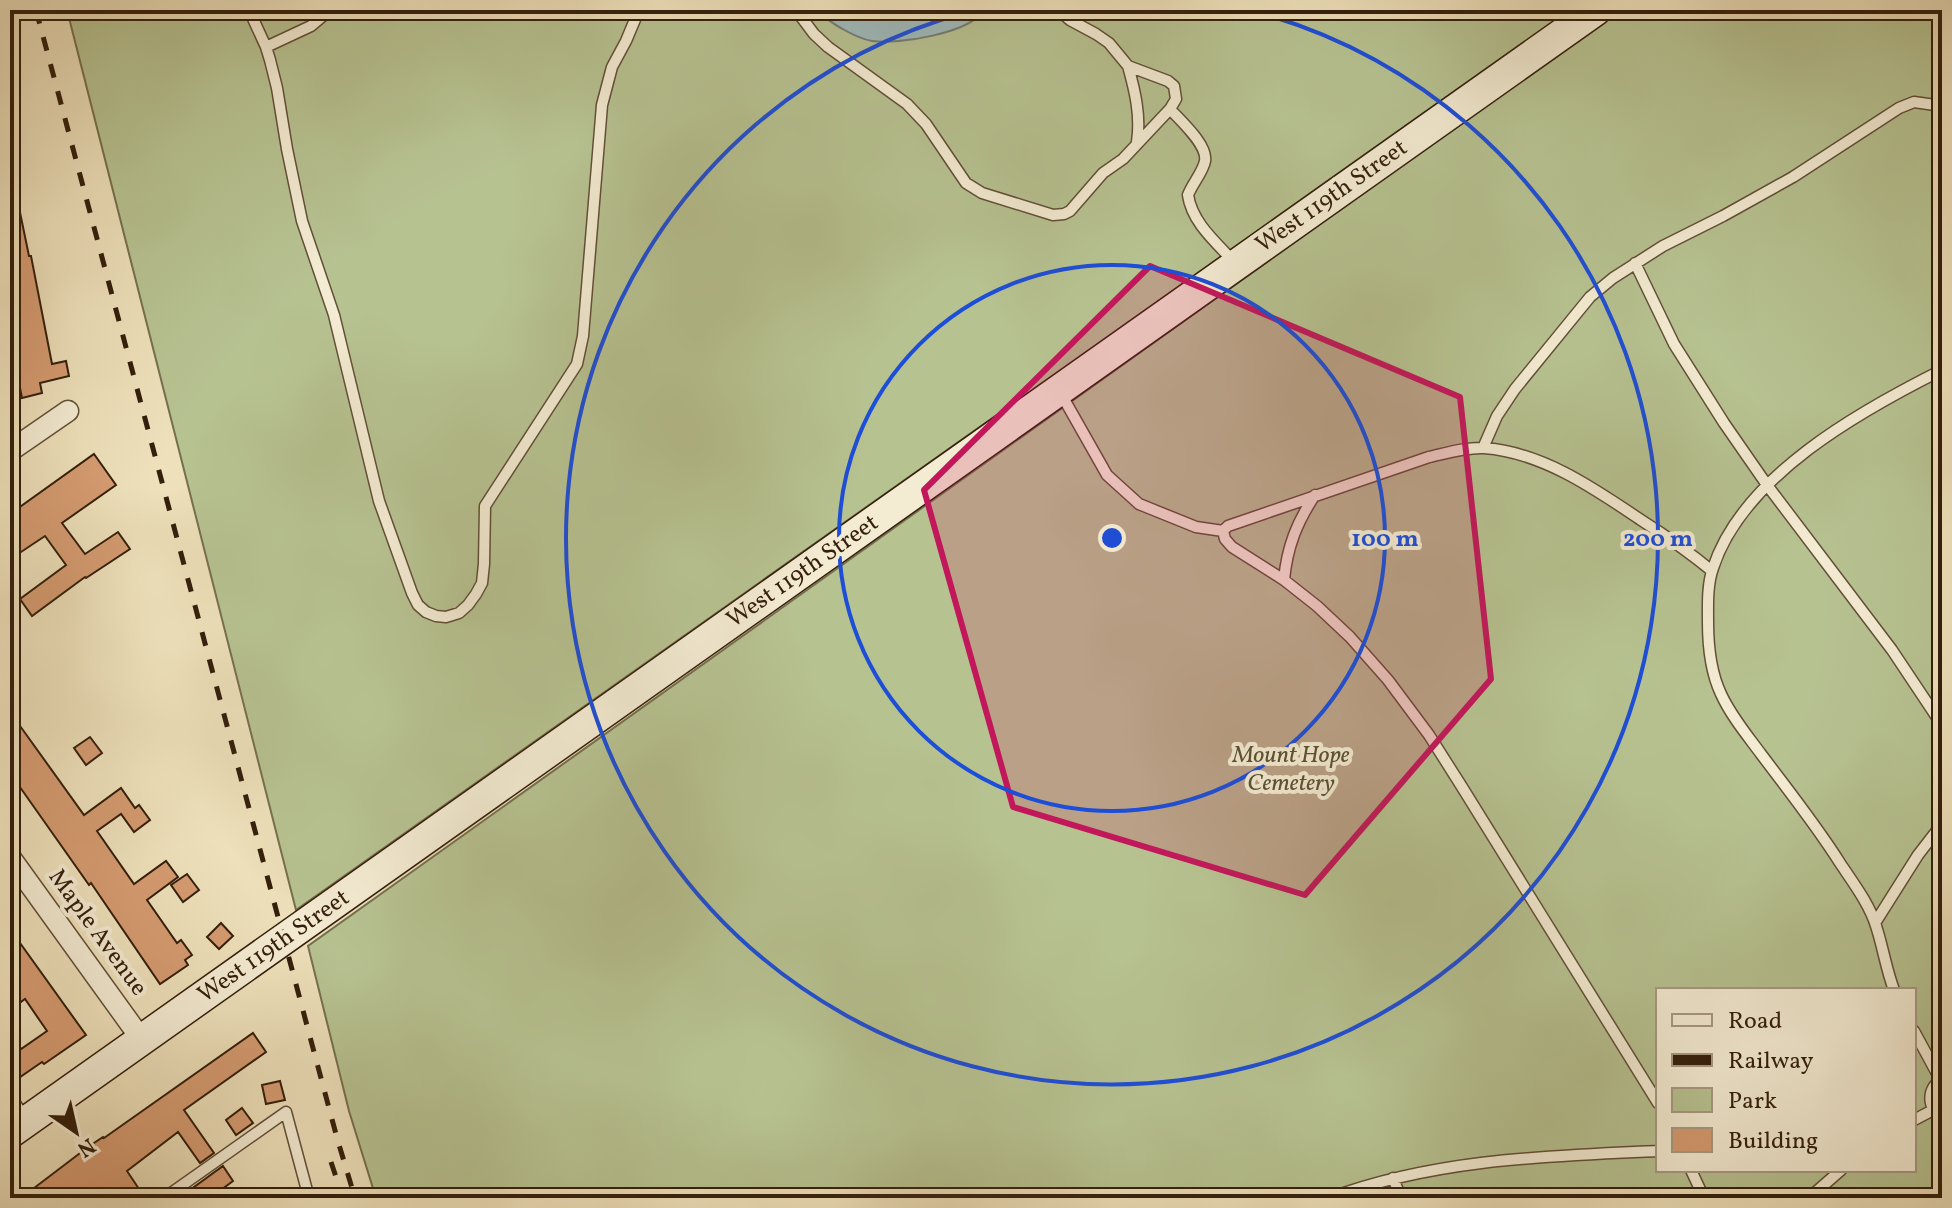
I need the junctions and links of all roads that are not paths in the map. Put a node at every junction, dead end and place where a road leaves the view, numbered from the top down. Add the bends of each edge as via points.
1 (249, 10) edge
2 (330, 10) edge
3 (639, 10) edge
4 (796, 10) edge
5 (1058, 10) edge
6 (1596, 10) edge
7 (266, 47) junction
8 (1128, 66) junction
9 (1942, 106) edge
10 (1170, 109) junction
11 (1137, 142) junction
12 (1635, 263) junction
13 (1236, 265) junction
14 (1942, 370) edge
15 (1059, 390) junction
16 (68, 411) dead end
17 (1483, 448) junction
18 (10, 451) edge
19 (1767, 485) junction
20 (1315, 495) junction
21 (1223, 531) junction
22 (1712, 571) junction
23 (1284, 580) junction
24 (1942, 725) edge
25 (1942, 824) edge
26 (10, 857) edge
27 (1875, 923) junction
28 (1893, 988) edge
29 (1916, 1035) edge
30 (142, 1040) junction
31 (1941, 1079) edge
32 (10, 1096) edge
33 (1656, 1100) edge
34 (1938, 1113) edge
35 (1916, 1119) edge
36 (19, 1127) edge
37 (1656, 1151) edge
38 (1692, 1172) edge
39 (1839, 1172) edge
40 (1393, 1178) junction
41 (164, 1198) edge
42 (309, 1198) edge
43 (1330, 1198) edge
44 (1401, 1198) edge
45 (1704, 1198) edge
46 (1809, 1198) edge

1 - 7 lane
2 - 7 lane via 311,26
3 - 7 lane via 612,67 602,105 577,364 485,506 482,583 468,605 446,617 418,605 379,501 334,315 302,221
4 - 11 lane via 828,47 907,104 966,183 982,193 1064,214
5 - 8 lane via 1109,43
6 - 13 street, West 119th Street
8 - 10 lane via 1174,86 1176,99
8 - 11 lane via 1136,94
9 - 12 lane via 1914,102 1899,108 1771,190
10 - 11 lane
10 - 13 lane via 1205,151 1188,195 1193,213
12 - 17 lane via 1590,297 1515,389
12 - 19 lane via 1674,344
13 - 15 street, West 119th Street
14 - 19 lane via 1836,430
15 - 21 lane via 1107,475 1139,504 1196,527
15 - 30 street, West 119th Street
16 - 18 street
17 - 20 lane via 1429,457
17 - 22 lane via 1538,461 1577,480
19 - 22 lane via 1738,520
19 - 24 lane
20 - 21 lane
20 - 23 lane via 1291,540
21 - 23 lane via 1232,547
22 - 27 lane via 1708,635 1719,691 1839,860
23 - 33 lane via 1350,637 1429,735
25 - 27 lane
26 - 30 street, Maple Avenue
27 - 28 lane
29 - 31 lane
30 - 36 street, West 119th Street
31 - 34 lane via 1930,1092
32 - 36 lane
34 - 35 lane
37 - 40 lane via 1458,1165
38 - 45 lane
39 - 46 lane
40 - 43 lane
40 - 44 lane
41 - 42 lane via 286,1112

